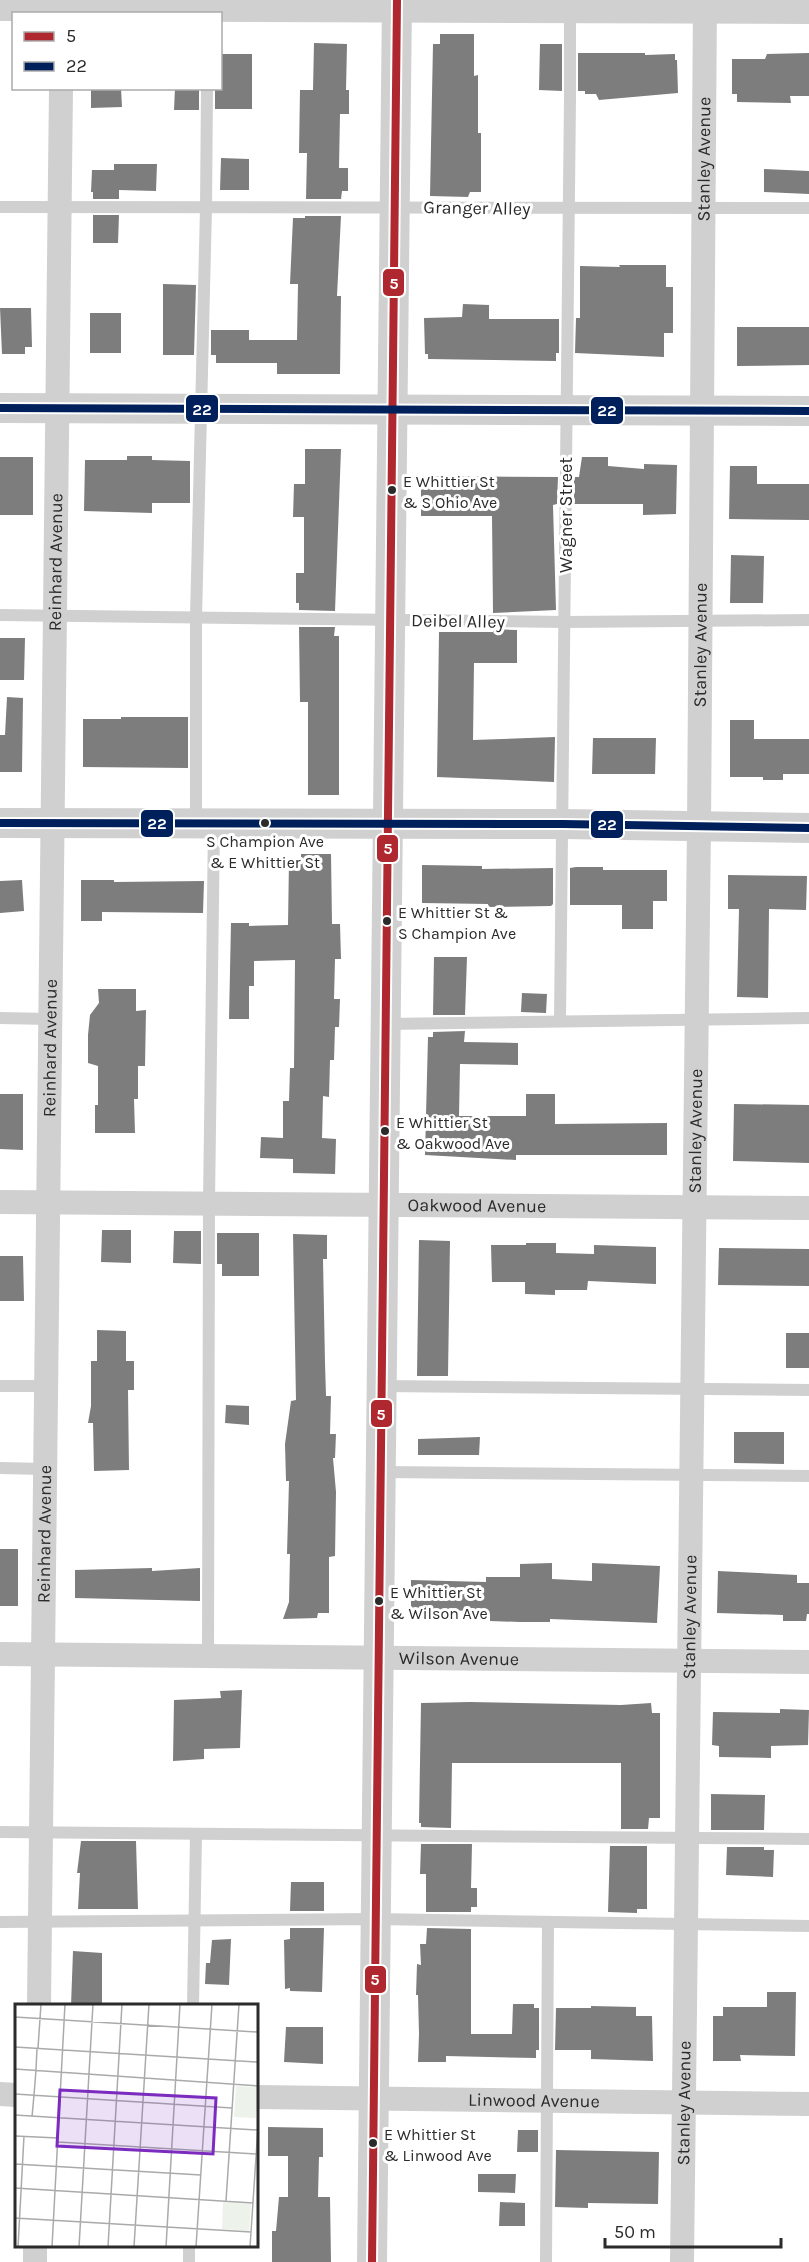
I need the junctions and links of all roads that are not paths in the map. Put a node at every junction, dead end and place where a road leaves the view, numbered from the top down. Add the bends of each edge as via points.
1 (111, 5) edge
2 (242, 5) edge
3 (397, 5) edge
4 (566, 5) edge
5 (705, 5) edge
6 (0, 9) edge
7 (62, 11) edge
8 (207, 12) edge
9 (809, 12) edge
10 (61, 90) edge
11 (207, 90) edge
12 (703, 206) junction
13 (0, 207) edge
14 (394, 207) junction
15 (60, 208) junction
16 (206, 208) junction
17 (809, 208) edge
18 (568, 209) junction
19 (0, 408) edge
20 (57, 409) junction
21 (201, 409) junction
22 (392, 410) junction
23 (567, 410) junction
24 (701, 411) junction
25 (809, 411) edge
26 (0, 615) edge
27 (54, 615) junction
28 (196, 618) junction
29 (390, 620) junction
30 (700, 620) junction
31 (809, 620) edge
32 (565, 622) junction
33 (0, 823) edge
34 (53, 824) junction
35 (563, 824) junction
36 (205, 825) junction
37 (387, 825) junction
38 (699, 827) junction
39 (809, 828) edge
40 (809, 1017) edge
41 (0, 1018) edge
42 (696, 1018) junction
43 (51, 1019) junction
44 (560, 1020) junction
45 (385, 1024) junction
46 (0, 1202) edge
47 (48, 1202) junction
48 (210, 1203) junction
49 (384, 1203) junction
50 (693, 1207) junction
51 (809, 1208) edge
52 (0, 1386) edge
53 (46, 1386) junction
54 (381, 1386) junction
55 (691, 1389) junction
56 (809, 1390) edge
57 (0, 1468) edge
58 (45, 1469) junction
59 (380, 1472) junction
60 (690, 1475) junction
61 (809, 1476) edge
62 (0, 1654) edge
63 (42, 1655) junction
64 (208, 1656) junction
65 (378, 1657) junction
66 (688, 1662) junction
67 (809, 1662) edge
68 (0, 1832) edge
69 (41, 1832) junction
70 (196, 1834) junction
71 (377, 1835) junction
72 (686, 1839) junction
73 (809, 1839) edge
74 (376, 1919) junction
75 (195, 1920) junction
76 (0, 1922) edge
77 (40, 1922) junction
78 (548, 1922) junction
79 (686, 1924) junction
80 (809, 1926) edge
81 (39, 2004) edge
82 (193, 2004) edge
83 (0, 2094) edge
84 (15, 2095) edge
85 (258, 2097) edge
86 (374, 2098) junction
87 (546, 2100) junction
88 (684, 2102) junction
89 (809, 2104) edge
90 (372, 2262) edge
91 (546, 2262) edge
92 (682, 2262) edge

1 - 7 street
1 - 8 street
2 - 3 street
2 - 8 street
3 - 4 street
3 - 14 street
4 - 5 street
4 - 18 lane, Wagner Street
5 - 9 street
5 - 12 street, Stanley Avenue
6 - 7 street
10 - 15 street, Reinhard Avenue
11 - 16 lane
12 - 17 lane, Granger Alley
12 - 18 lane, Granger Alley
12 - 24 street, Stanley Avenue
13 - 15 lane, Granger Alley
14 - 16 lane, Granger Alley
14 - 18 lane, Granger Alley
14 - 22 street
15 - 16 lane, Granger Alley
15 - 20 street, Reinhard Avenue
16 - 21 lane
18 - 23 lane, Wagner Street
19 - 20 street
20 - 21 street
20 - 27 street, Reinhard Avenue
21 - 22 street
21 - 28 lane
22 - 23 street
22 - 29 street
23 - 24 street
23 - 32 lane, Wagner Street
24 - 25 street
24 - 30 street, Stanley Avenue
26 - 27 lane, Deibel Alley
27 - 28 lane, Deibel Alley
27 - 34 street, Reinhard Avenue
28 - 29 lane, Deibel Alley
28 - 36 lane
29 - 32 lane, Deibel Alley
29 - 37 street
30 - 31 lane, Deibel Alley
30 - 32 lane, Deibel Alley
30 - 38 street, Stanley Avenue
32 - 35 lane, Wagner Street
33 - 34 street
34 - 36 street
34 - 43 street, Reinhard Avenue
35 - 37 street
35 - 38 street
35 - 44 lane, Wagner Street
36 - 37 street
36 - 48 lane
37 - 45 street
38 - 39 street
38 - 42 street, Stanley Avenue
40 - 42 lane
41 - 43 lane
42 - 44 lane
42 - 50 street, Stanley Avenue
43 - 47 street, Reinhard Avenue
44 - 45 lane
45 - 49 street
46 - 47 street, Oakwood Avenue
47 - 48 street, Oakwood Avenue
47 - 53 street, Reinhard Avenue
48 - 49 street, Oakwood Avenue
48 - 64 lane
49 - 50 street, Oakwood Avenue
49 - 54 street
50 - 51 street, Oakwood Avenue
50 - 55 street, Stanley Avenue
52 - 53 lane
53 - 58 street, Reinhard Avenue
54 - 55 lane
54 - 59 street
55 - 56 lane
55 - 60 street, Stanley Avenue
57 - 58 lane
58 - 63 street, Reinhard Avenue
59 - 60 lane
59 - 65 street
60 - 61 lane
60 - 66 street, Stanley Avenue
62 - 63 street, Wilson Avenue
63 - 64 street, Wilson Avenue
63 - 69 street, Reinhard Avenue
64 - 65 street, Wilson Avenue
65 - 66 street, Wilson Avenue
65 - 71 street
66 - 67 street, Wilson Avenue
66 - 72 street, Stanley Avenue
68 - 69 lane
69 - 70 lane
69 - 77 street, Reinhard Avenue
70 - 71 lane
70 - 75 lane
71 - 72 lane
71 - 74 street
72 - 73 lane
72 - 79 street, Stanley Avenue
74 - 75 lane
74 - 78 lane
74 - 86 street
75 - 77 lane
75 - 82 lane
76 - 77 lane
77 - 81 street, Reinhard Avenue
78 - 79 lane
78 - 87 lane
79 - 80 lane
79 - 88 street, Stanley Avenue
83 - 84 street
85 - 86 street, Linwood Avenue
86 - 87 street, Linwood Avenue
86 - 90 street
87 - 88 street, Linwood Avenue
87 - 91 lane
88 - 89 street, Linwood Avenue
88 - 92 street, Stanley Avenue

